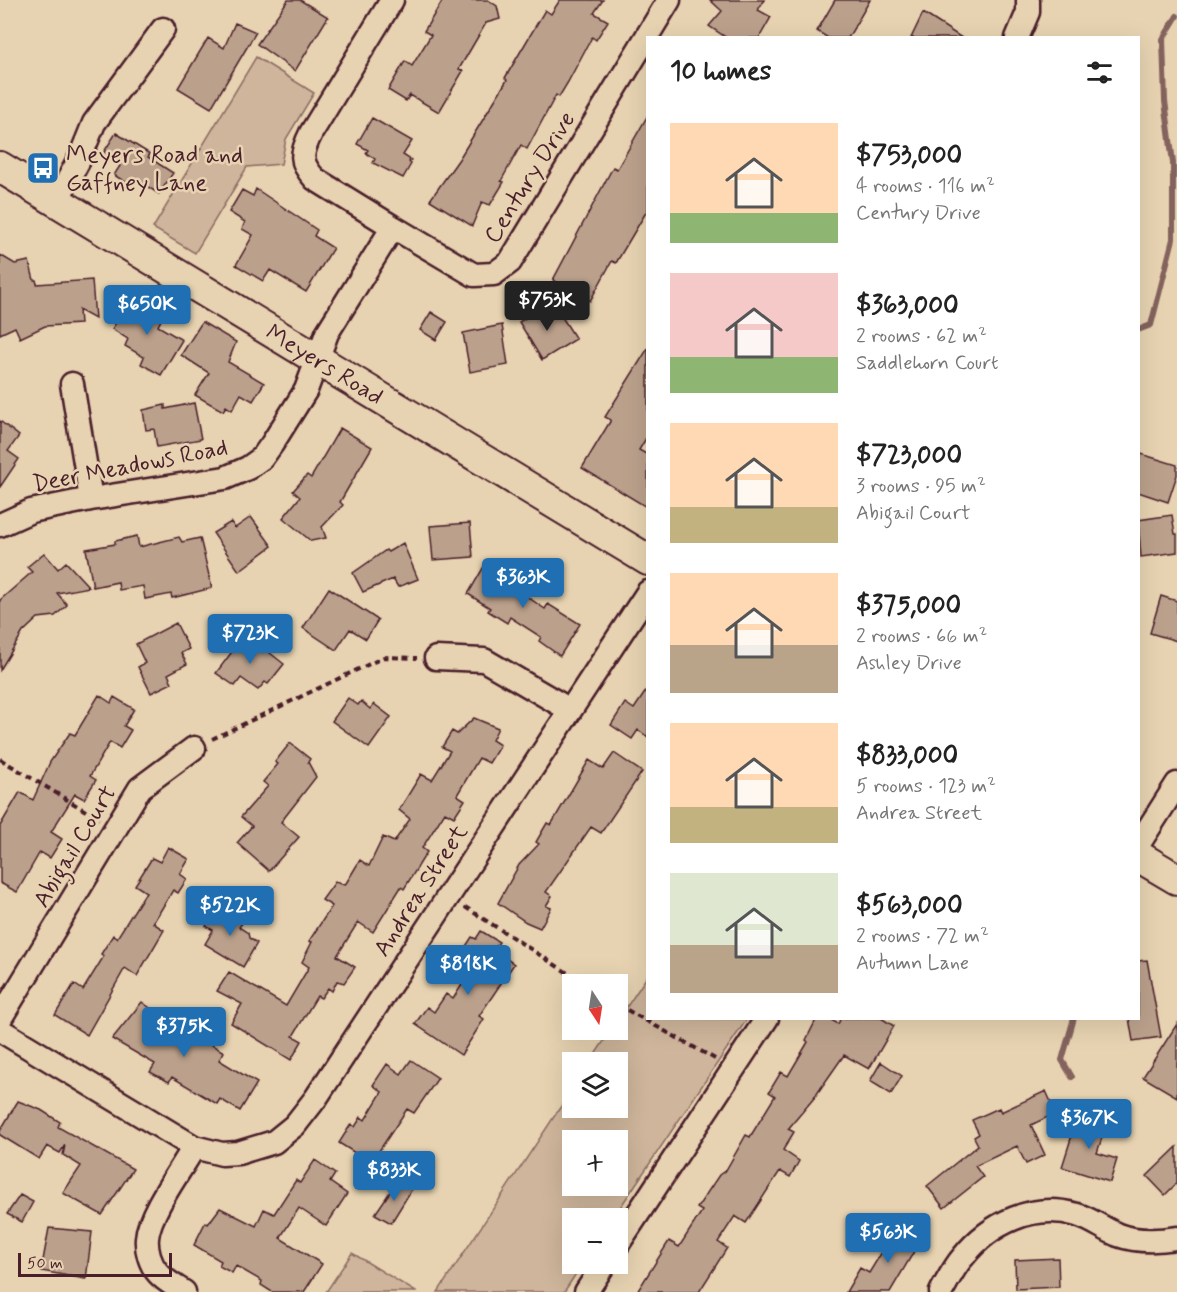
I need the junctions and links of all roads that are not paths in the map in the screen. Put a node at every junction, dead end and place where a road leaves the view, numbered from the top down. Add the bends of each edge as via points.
1 (392, 0) edge
2 (669, 0) edge
3 (1028, 0) edge
4 (163, 29) dead end
5 (647, 36) edge
6 (1018, 36) edge
7 (646, 38) edge
8 (0, 167) edge
9 (57, 200) junction
10 (393, 227) junction
11 (318, 358) junction
12 (72, 384) dead end
13 (91, 499) junction
14 (0, 525) edge
15 (646, 559) edge
16 (646, 595) edge
17 (436, 658) road end
18 (570, 710) junction
19 (194, 748) road end
20 (1177, 784) edge
21 (1140, 842) edge
22 (1140, 857) edge
23 (1177, 879) edge
24 (0, 1019) edge
25 (766, 1020) edge
26 (0, 1030) edge
27 (194, 1147) junction
28 (628, 1229) edge
29 (1177, 1238) edge
30 (598, 1274) edge
31 (184, 1292) edge
32 (586, 1292) edge
33 (941, 1292) edge

1 - 10 street, Century Drive via 311,133 303,157 306,169 315,179
2 - 5 street, Century Drive
3 - 6 street via 1028,12
4 - 9 street via 94,123
7 - 10 street, Century Drive via 510,262 494,274 474,275
8 - 9 main road, Meyers Road
9 - 11 main road, Meyers Road
10 - 11 street via 327,333
11 - 13 street, Deer Meadows Road via 306,390 273,444 248,468 225,478
11 - 15 main road, Meyers Road
12 - 13 street
13 - 14 street, Deer Meadows Road via 31,511
16 - 18 street, Andrea Street
17 - 18 street via 484,660
18 - 27 street, Andrea Street via 295,1125 274,1142 238,1153 222,1154
19 - 24 street, Abigail Court via 140,788
20 - 21 street
22 - 23 main road
25 - 28 street
26 - 27 street, Andrea Street
27 - 31 street via 154,1215 147,1238 148,1256 156,1271
29 - 33 street via 1139,1240 1077,1215 1054,1211 1028,1213 984,1234 962,1257
30 - 32 street

